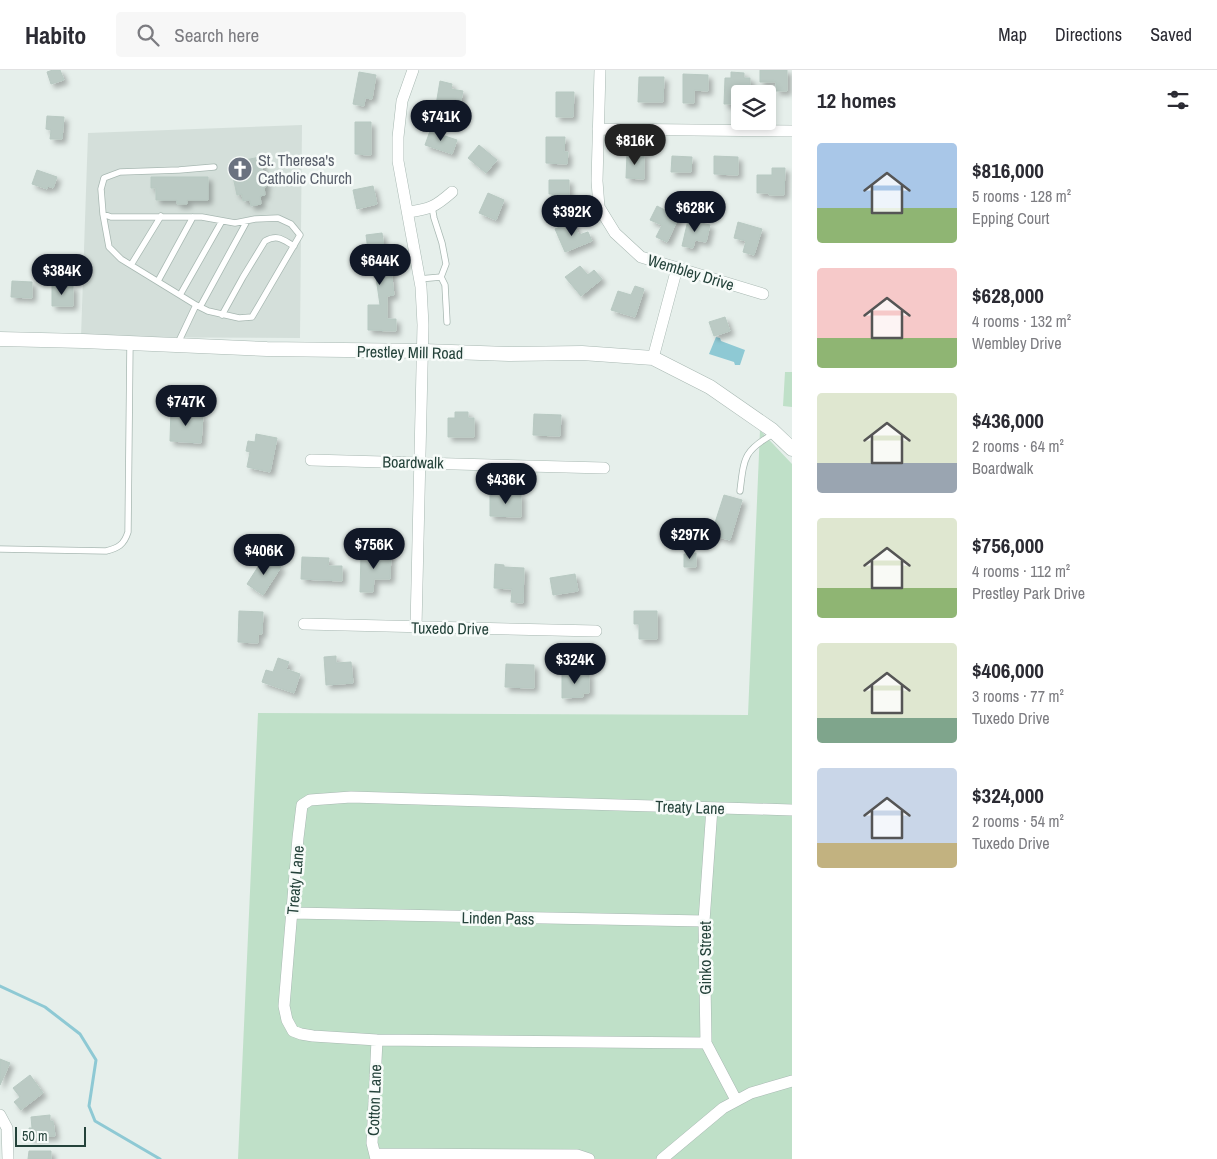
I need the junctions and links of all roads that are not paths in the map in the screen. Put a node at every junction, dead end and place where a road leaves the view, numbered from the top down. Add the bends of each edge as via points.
1 (413, 70) edge
2 (600, 70) edge
3 (598, 129) junction
4 (792, 131) edge
5 (214, 167) dead end
6 (452, 192) dead end
7 (432, 206) junction
8 (408, 212) junction
9 (103, 214) junction
10 (161, 216) junction
11 (193, 217) junction
12 (222, 221) junction
13 (247, 221) junction
14 (294, 246) junction
15 (131, 265) junction
16 (677, 268) junction
17 (441, 276) junction
18 (419, 279) junction
19 (158, 281) junction
20 (763, 294) dead end
21 (180, 295) junction
22 (198, 306) junction
23 (222, 315) junction
24 (446, 322) dead end
25 (0, 339) edge
26 (130, 343) junction
27 (177, 345) junction
28 (423, 351) junction
29 (653, 358) junction
30 (775, 433) junction
31 (792, 449) edge
32 (311, 460) dead end
33 (420, 462) junction
34 (604, 468) dead end
35 (740, 491) dead end
36 (0, 549) edge
37 (304, 624) dead end
38 (416, 627) junction
39 (596, 631) dead end
40 (712, 808) junction
41 (792, 810) edge
42 (292, 914) junction
43 (704, 921) junction
44 (377, 1040) junction
45 (706, 1043) junction
46 (792, 1081) edge
47 (736, 1100) junction
48 (0, 1114) edge
49 (376, 1157) edge
50 (8, 1159) edge
51 (589, 1159) edge
52 (662, 1159) edge

1 - 8 street via 402,101 398,137 398,161
2 - 3 street, Wembley Drive
3 - 4 street
3 - 16 street, Wembley Drive via 599,207 615,233 641,257
5 - 9 lane via 120,172 104,178 101,189
6 - 7 street
7 - 8 street via 427,210
7 - 17 lane via 446,264
8 - 18 street
9 - 10 lane via 111,217
9 - 15 lane via 109,247
10 - 11 lane
10 - 15 lane
11 - 12 lane
11 - 19 lane
12 - 13 lane
12 - 21 lane
13 - 14 lane via 278,218 291,224 300,235
13 - 22 lane
14 - 23 lane via 252,316
14 - 23 lane via 279,237 265,241
15 - 19 lane
16 - 20 street, Wembley Drive
16 - 29 street
17 - 18 lane
17 - 24 lane via 445,285
18 - 28 street
19 - 21 lane
21 - 22 lane
22 - 23 lane
22 - 27 lane
25 - 26 street, Prestley Mill Road
26 - 27 street, Prestley Mill Road
26 - 36 lane via 126,539 116,549 106,551
27 - 28 street, Prestley Mill Road via 267,350
28 - 29 street, Prestley Mill Road via 582,353
28 - 33 street
29 - 30 street, Prestley Mill Road via 710,386
30 - 31 street, Prestley Mill Road
30 - 35 lane via 758,442 748,453
32 - 33 street, Boardwalk
33 - 34 street, Boardwalk
33 - 38 street
37 - 38 street, Tuxedo Drive
38 - 39 street, Tuxedo Drive
40 - 41 street, Treaty Lane
40 - 42 street, Treaty Lane via 351,797 310,800 302,805
40 - 43 street, Ginko Street
42 - 43 street, Linden Pass
42 - 44 street, Treaty Lane via 284,1006 293,1031 313,1036
43 - 45 street, Ginko Street
44 - 45 street, Treaty Lane
44 - 49 street, Cotton Lane via 372,1143
45 - 47 street, Ginko Street
46 - 47 street
47 - 52 street
48 - 50 street via 7,1128
49 - 51 street via 577,1155

